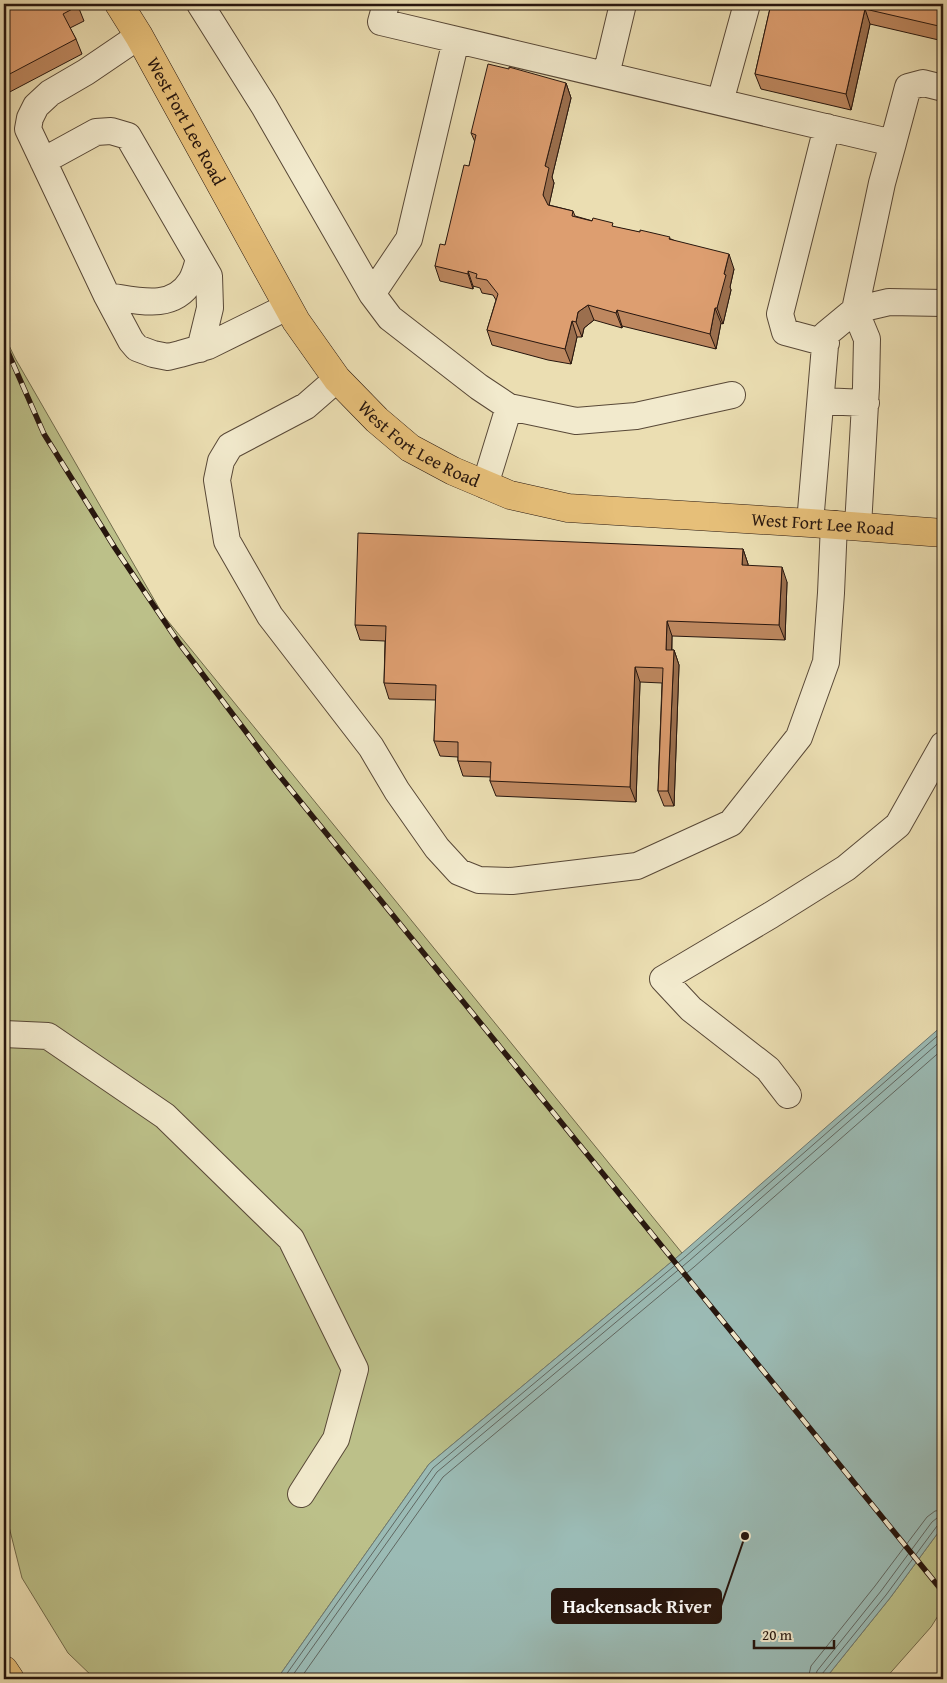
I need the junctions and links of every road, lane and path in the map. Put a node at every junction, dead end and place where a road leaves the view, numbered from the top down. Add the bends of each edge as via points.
1 (120, 4) edge
2 (200, 4) edge
3 (386, 4) edge
4 (623, 4) edge
5 (747, 4) edge
6 (138, 36) junction
7 (456, 40) junction
8 (606, 75) junction
9 (943, 88) edge
10 (720, 102) junction
11 (827, 127) junction
12 (893, 143) junction
13 (43, 161) junction
14 (199, 259) junction
15 (372, 294) junction
16 (107, 296) junction
17 (943, 302) edge
18 (287, 307) junction
19 (854, 310) junction
20 (826, 343) junction
21 (200, 348) junction
22 (337, 379) junction
23 (732, 395) dead end
24 (821, 401) junction
25 (866, 403) junction
26 (509, 407) junction
27 (486, 485) junction
28 (834, 524) junction
29 (943, 533) edge
30 (943, 745) edge
31 (4, 1034) edge
32 (788, 1095) dead end
33 (301, 1494) dead end
34 (4, 1670) edge
35 (10, 1679) edge

1 - 6 main road, West Fort Lee Road
2 - 15 lane via 264,106
3 - 7 lane via 381,22
4 - 8 lane
5 - 10 lane
6 - 13 lane via 50,93 36,106 28,128
6 - 18 main road, West Fort Lee Road
7 - 8 lane
7 - 15 lane via 409,239
8 - 10 lane
9 - 12 lane via 924,83 908,87
10 - 11 lane
11 - 12 lane
11 - 20 lane via 780,314 784,332
12 - 19 lane
13 - 14 lane via 96,132 110,131 128,136
13 - 16 lane
14 - 16 lane via 192,280 184,291 170,300 155,302
14 - 21 lane via 209,276 210,308
15 - 26 lane via 390,318
16 - 21 lane via 137,348 168,357
17 - 19 lane via 889,302
18 - 21 lane
18 - 22 main road, West Fort Lee Road
19 - 20 lane via 826,334
19 - 25 lane via 867,339
20 - 24 lane
22 - 27 main road, West Fort Lee Road via 410,448
22 - 28 lane via 306,406 230,446 221,461 217,480 227,541 270,616 371,747 437,848 459,872 479,880 512,881 637,866 731,823 799,737 826,662
23 - 26 lane via 636,416 576,420
24 - 25 lane
24 - 28 lane
25 - 28 lane
26 - 27 lane
27 - 28 main road, West Fort Lee Road via 510,495 568,508
28 - 29 main road, West Fort Lee Road
30 - 32 lane via 898,825 846,868 663,979 691,1009 768,1069
31 - 33 lane via 48,1036 165,1116 290,1239 355,1369 336,1439
34 - 35 main road

